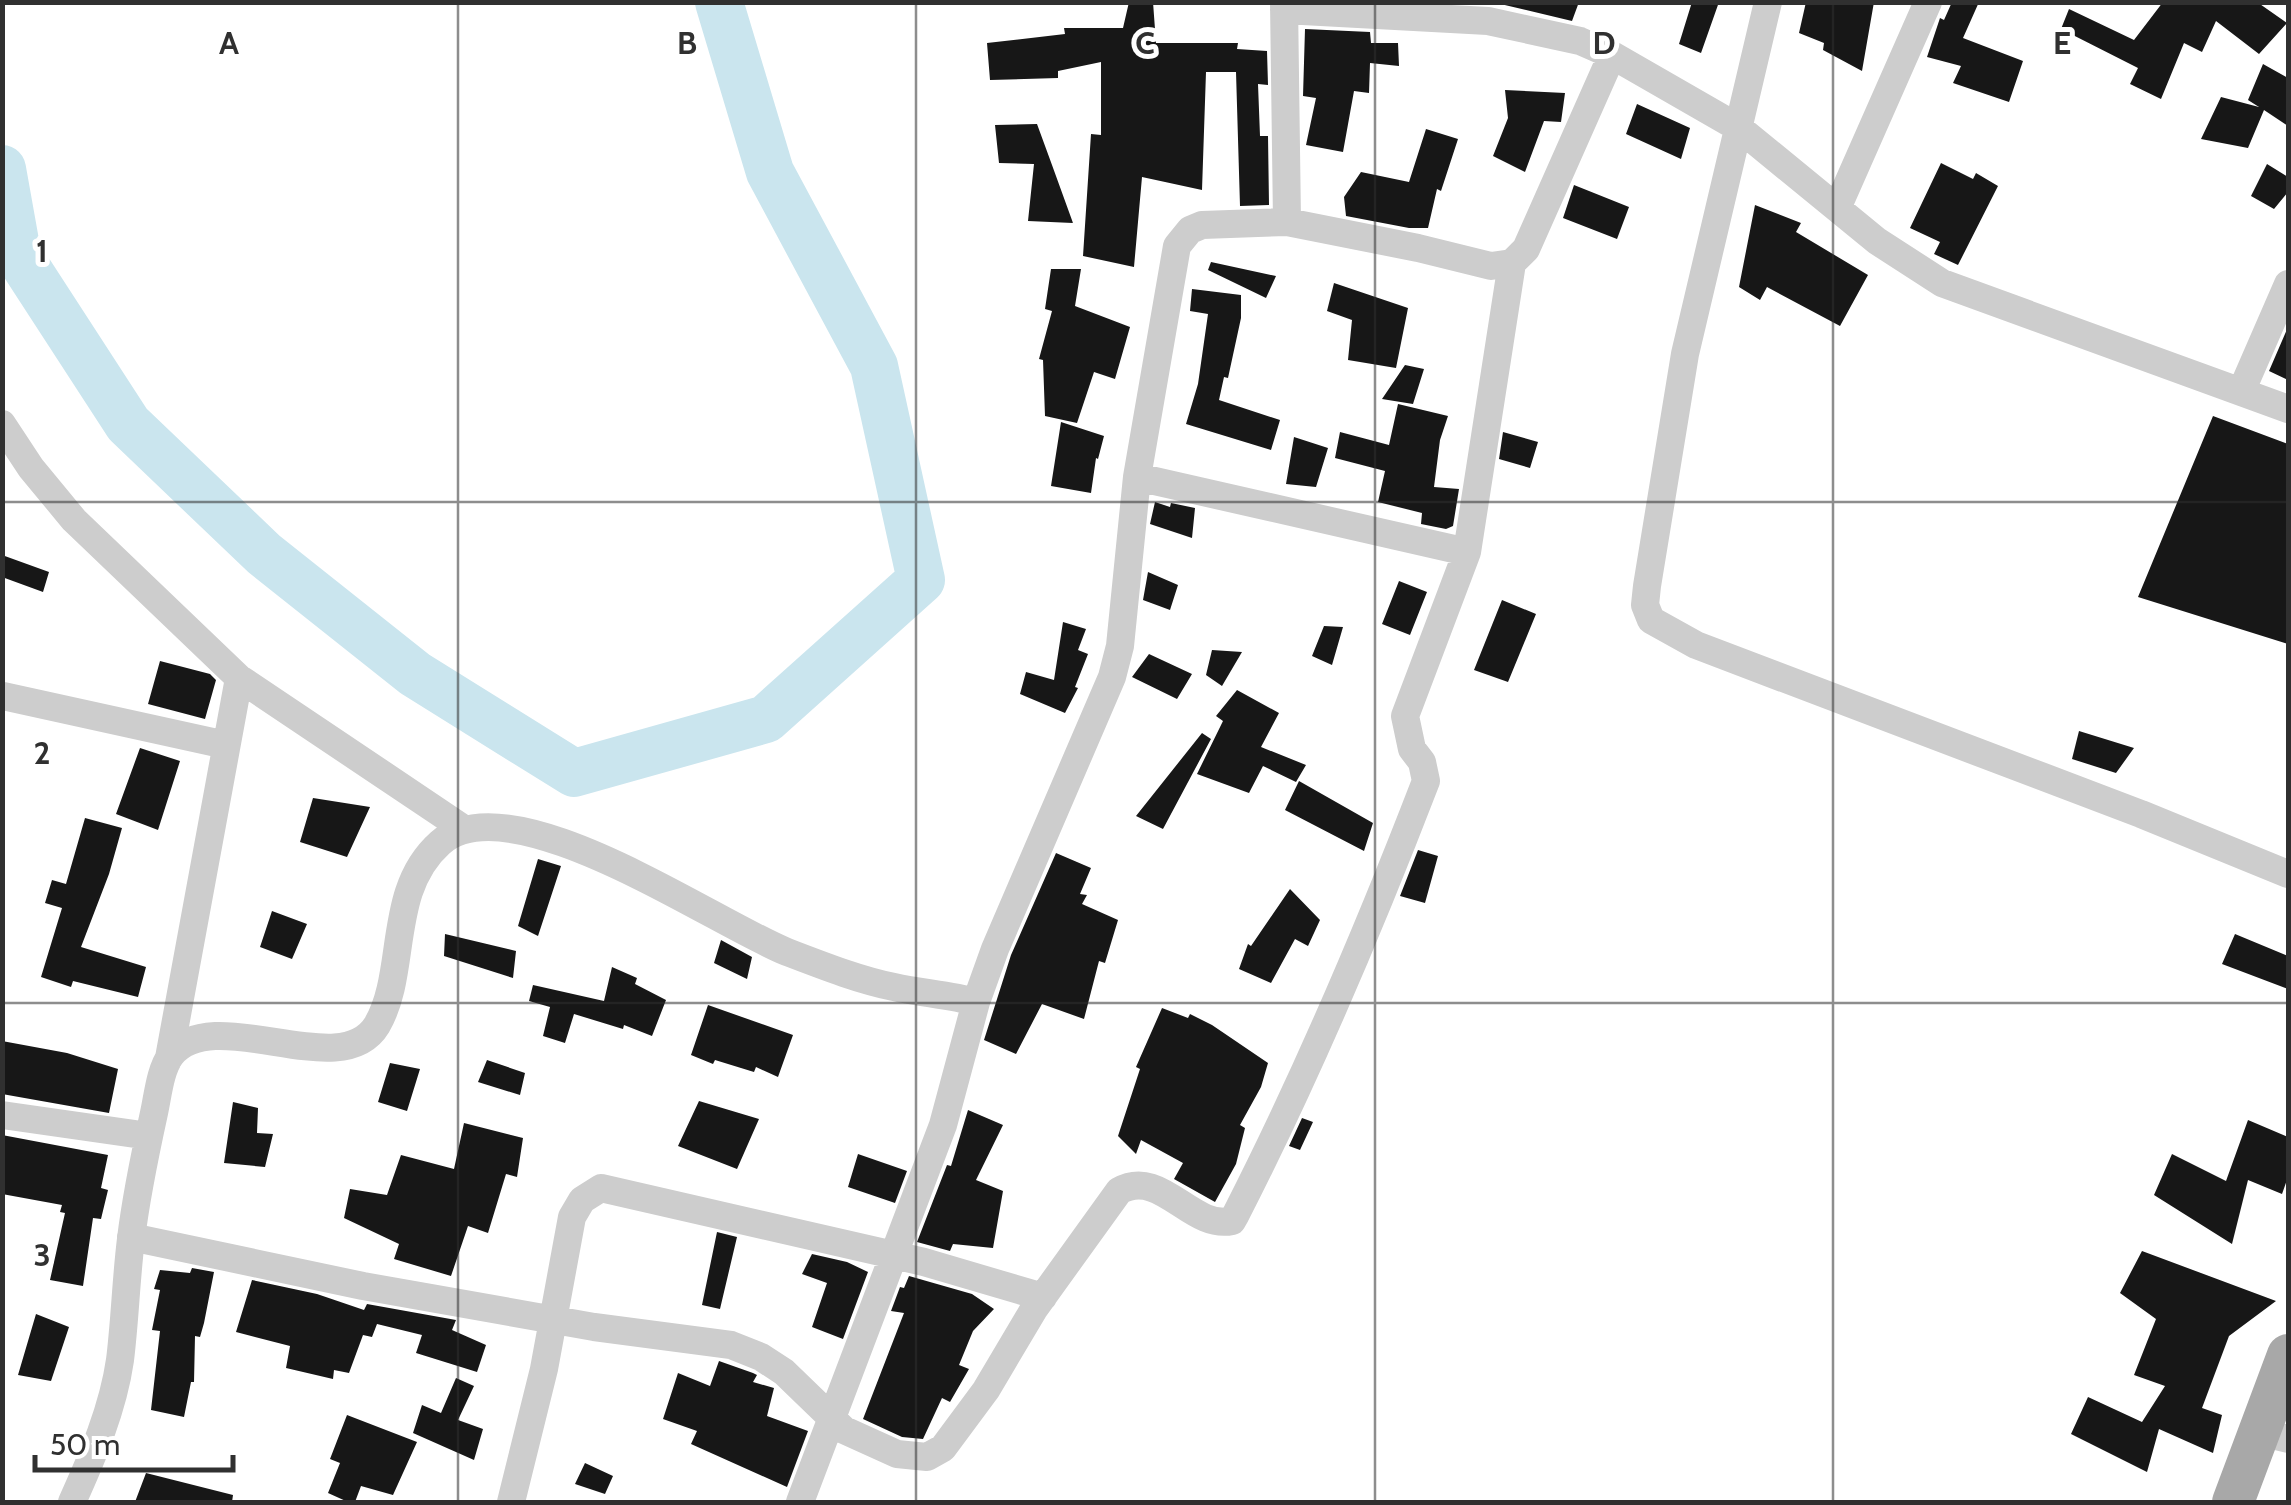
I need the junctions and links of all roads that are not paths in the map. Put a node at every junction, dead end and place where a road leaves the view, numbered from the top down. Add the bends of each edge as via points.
1 (1768, 2) edge
2 (1928, 2) edge
3 (1284, 6) edge
4 (1612, 54) junction
5 (1739, 128) junction
6 (1838, 206) junction
7 (1288, 222) junction
8 (1512, 263) junction
9 (2288, 284) edge
10 (2240, 392) junction
11 (2288, 410) edge
12 (2, 424) edge
13 (1137, 476) junction
14 (1466, 552) junction
15 (239, 678) junction
16 (4, 696) edge
17 (226, 746) junction
18 (464, 829) junction
19 (2288, 874) edge
20 (976, 1002) junction
21 (169, 1058) junction
22 (2, 1114) edge
23 (149, 1136) junction
24 (131, 1236) junction
25 (892, 1255) junction
26 (1043, 1297) junction
27 (554, 1319) junction
28 (2288, 1355) edge
29 (832, 1419) junction
30 (2274, 1435) edge
31 (72, 1502) edge
32 (511, 1502) edge
33 (800, 1502) edge
34 (2233, 1502) edge

1 - 5 street
2 - 6 street
3 - 4 street via 1488,21
3 - 7 street
4 - 5 street
4 - 8 street via 1526,248
5 - 6 street
5 - 19 street via 1685,354 1647,586 1651,620 1696,646
6 - 10 street via 1942,283
7 - 8 street via 1492,266
7 - 13 street via 1202,224 1177,246
8 - 14 street
9 - 10 street
10 - 11 street
12 - 15 street via 74,520
13 - 14 street
13 - 20 street via 1112,677
14 - 26 street via 1405,716 1426,781 1324,1034 1236,1214 1214,1222 1157,1189 1128,1186
15 - 17 street
15 - 18 street
16 - 17 street
17 - 21 street
18 - 20 street via 494,825 583,850 785,951 893,987
18 - 21 street via 425,858 410,889 385,1008 361,1042 324,1047 202,1038
20 - 25 street via 942,1125
21 - 23 street
22 - 23 street
23 - 24 street
24 - 27 street
24 - 31 street via 119,1364 95,1453
25 - 26 street
25 - 27 street via 601,1188 572,1217
25 - 29 street
26 - 29 street via 975,1404 943,1448 927,1458 897,1454
27 - 29 street via 745,1350 784,1372
27 - 32 street
28 - 30 main road
29 - 33 street
30 - 34 main road

